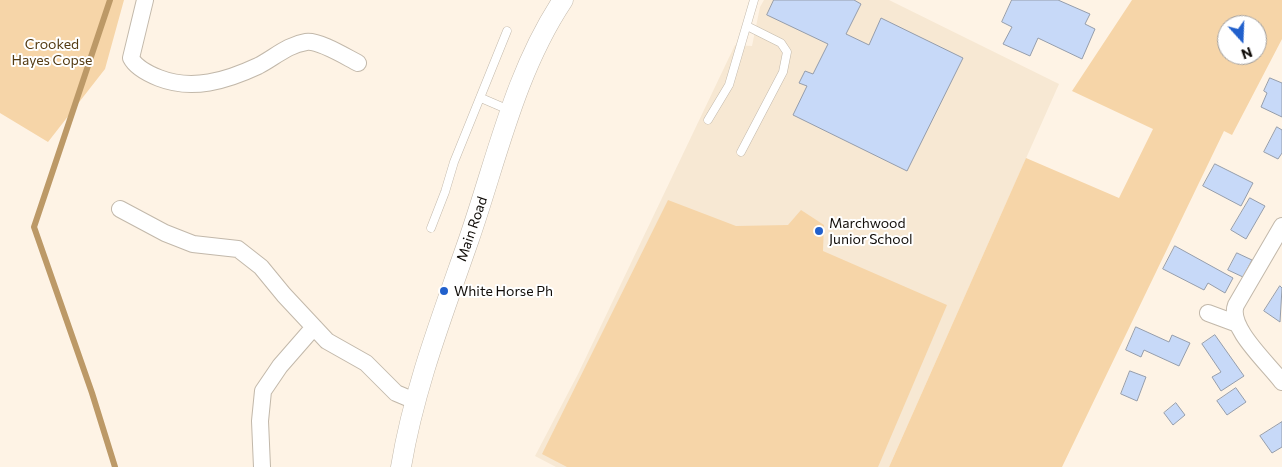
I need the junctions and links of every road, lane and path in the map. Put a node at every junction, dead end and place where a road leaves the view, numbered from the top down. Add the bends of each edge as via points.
1 (145, 0) edge
2 (563, 0) edge
3 (754, 0) edge
4 (747, 26) junction
5 (507, 31) dead end
6 (358, 63) dead end
7 (481, 98) junction
8 (511, 111) junction
9 (708, 120) dead end
10 (741, 152) dead end
11 (120, 209) dead end
12 (1282, 226) edge
13 (431, 228) dead end
14 (1208, 313) dead end
15 (1235, 323) junction
16 (314, 327) junction
17 (1282, 382) edge
18 (415, 401) junction
19 (262, 467) edge
20 (401, 467) edge

1 - 6 street via 131,58 152,76 174,84 196,86 227,77 258,66 307,41
2 - 8 street, Main Road via 531,57
3 - 4 lane
4 - 9 lane via 729,85
4 - 10 lane via 781,43 788,52 783,72
5 - 7 lane
7 - 8 lane
7 - 13 lane
8 - 18 street, Main Road
11 - 16 street via 164,233 193,244 238,249 262,267
12 - 15 street via 1236,305
14 - 15 street
15 - 17 street
16 - 18 street via 327,341 366,363 396,393
16 - 19 street via 263,391 260,421
18 - 20 street, Main Road

